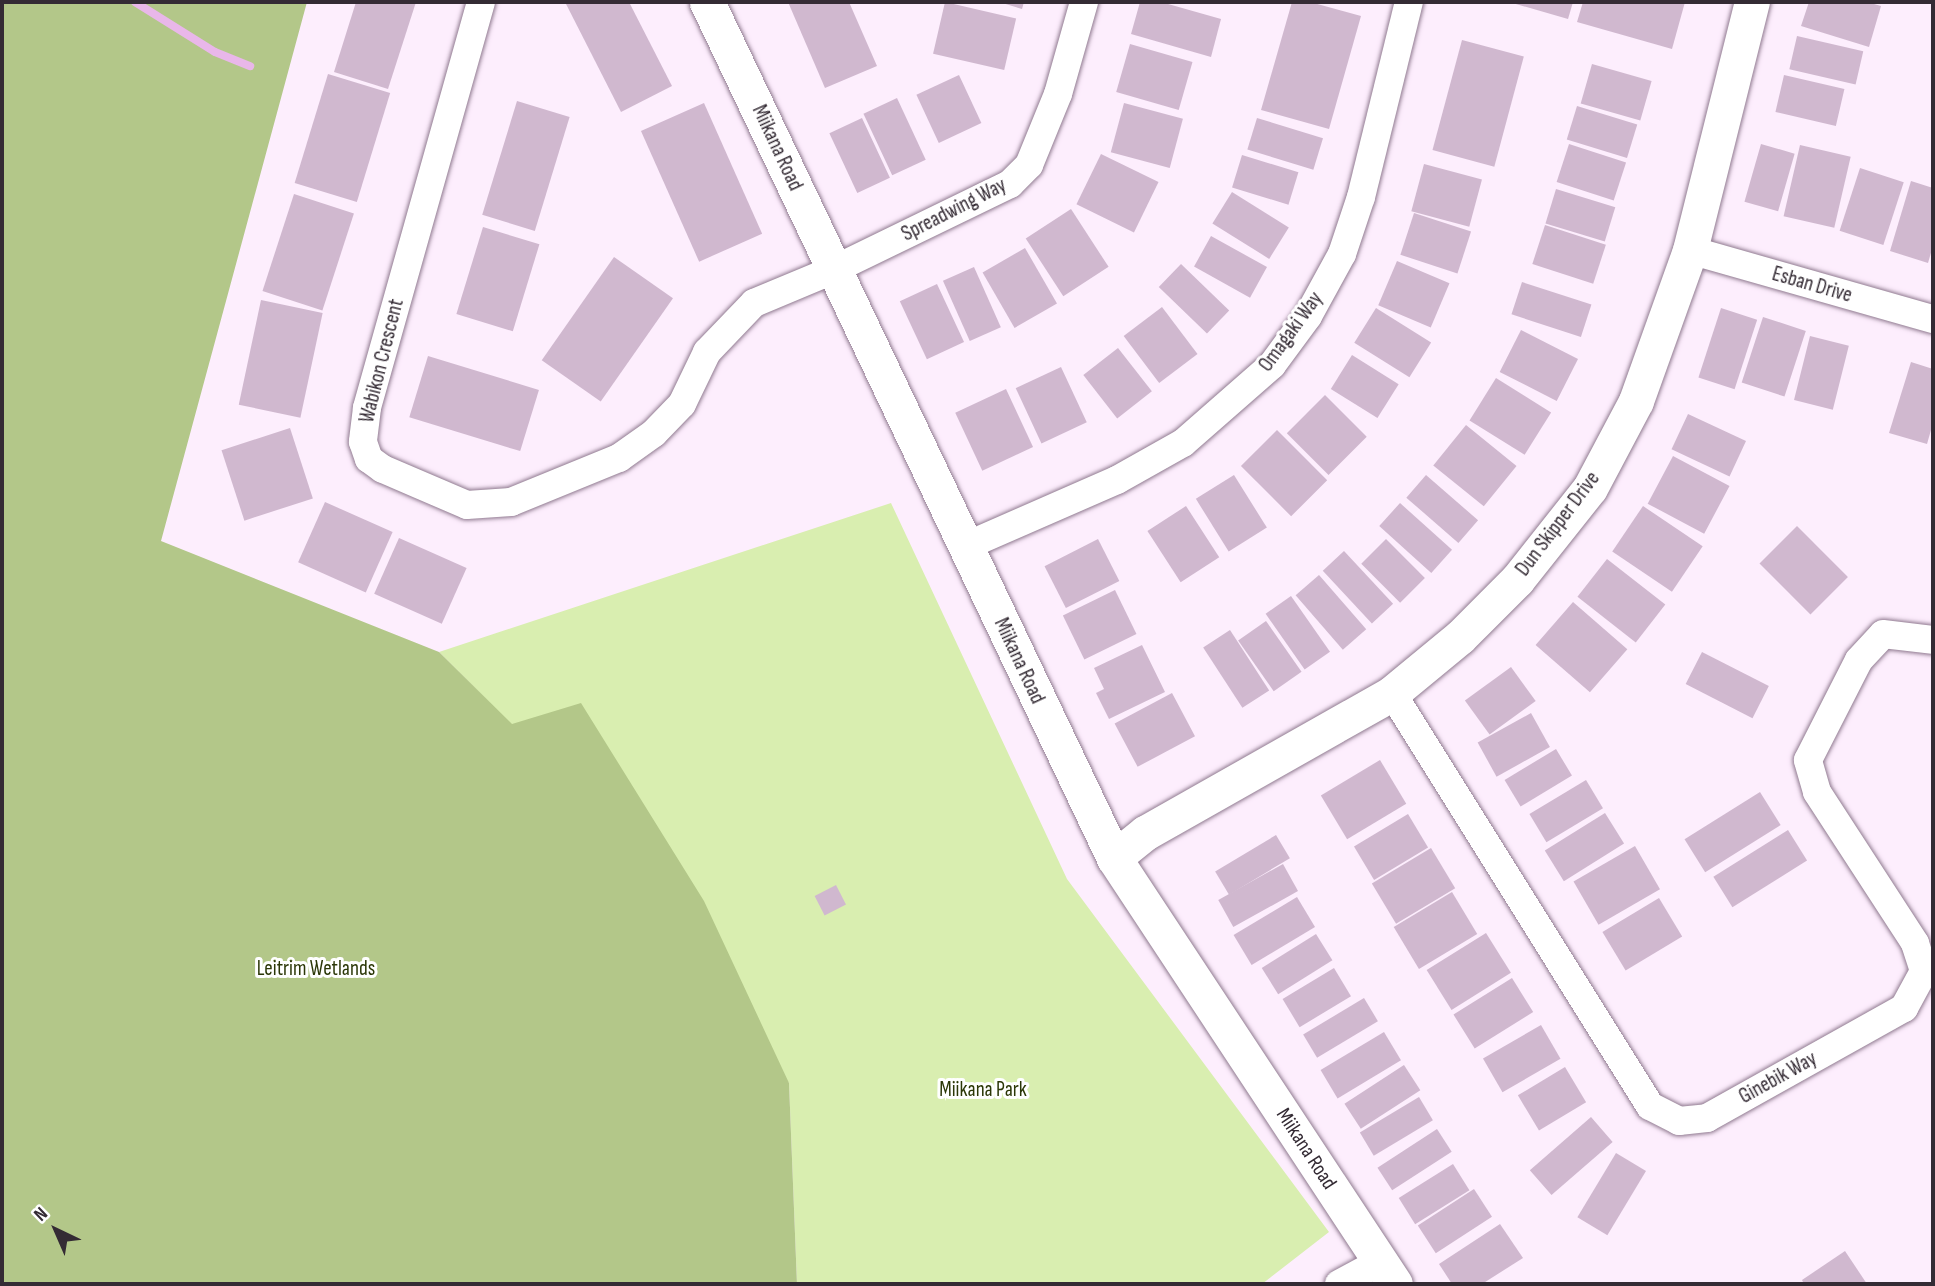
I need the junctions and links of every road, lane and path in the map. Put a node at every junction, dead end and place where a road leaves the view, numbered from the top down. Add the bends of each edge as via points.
1 (481, 2) edge
2 (707, 2) edge
3 (1084, 2) edge
4 (1409, 2) edge
5 (1752, 2) edge
6 (1690, 250) junction
7 (833, 270) junction
8 (1933, 319) edge
9 (966, 546) junction
10 (1933, 639) edge
11 (1392, 693) junction
12 (1114, 858) junction
13 (1388, 1273) edge
14 (1339, 1284) edge

1 - 7 street, Wabikon Crescent via 366,408 363,442 369,459 467,505 523,497 619,458 654,433 682,404 707,352 731,322 777,290
2 - 7 street, Miikana Road
3 - 7 street, Spreadwing Way via 1058,94 1029,165 1010,184
4 - 9 street, Omagaki Way via 1361,197 1342,254 1308,316 1272,365 1183,443 1116,480
5 - 6 street, Dun Skipper Drive
6 - 8 street, Esban Drive
6 - 11 street, Dun Skipper Drive via 1636,401 1590,488 1517,580
7 - 9 street, Miikana Road
9 - 12 street, Miikana Road
10 - 11 street, Ginebik Way via 1883,634 1859,660 1808,760 1817,792 1915,943 1924,971 1904,1008 1707,1118 1679,1121 1650,1106
11 - 12 street, Dun Skipper Drive via 1145,833
12 - 13 street, Miikana Road
13 - 14 street

